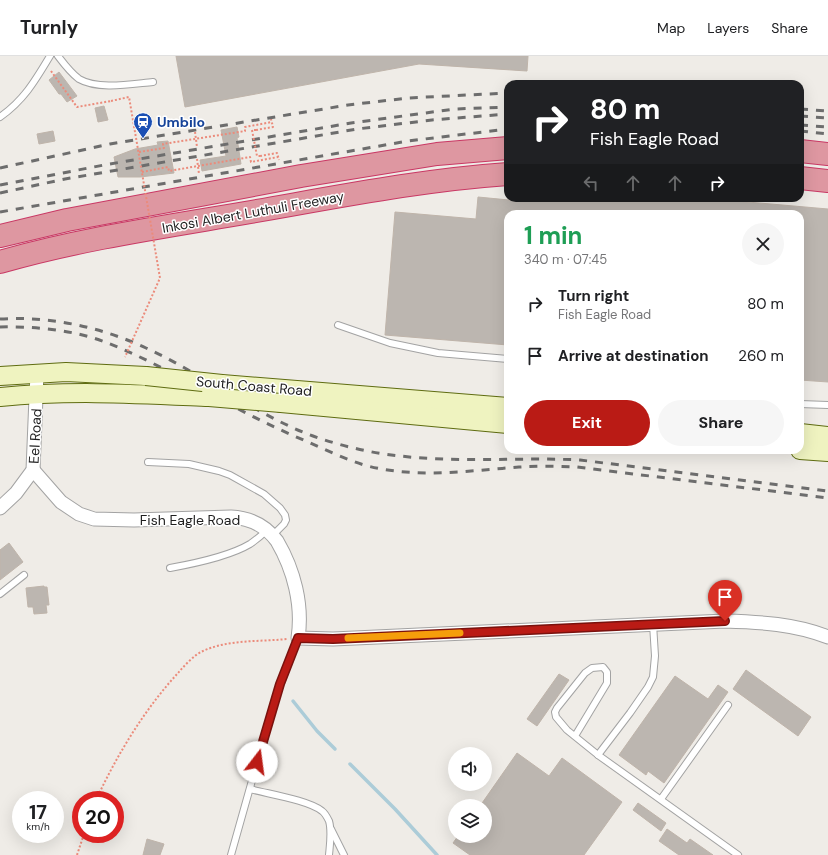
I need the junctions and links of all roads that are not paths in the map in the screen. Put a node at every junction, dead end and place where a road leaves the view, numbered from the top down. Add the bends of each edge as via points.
1 (50, 56) edge
2 (58, 56) edge
3 (152, 82) dead end
4 (0, 117) edge
5 (504, 148) edge
6 (804, 151) edge
7 (828, 154) edge
8 (504, 174) edge
9 (804, 178) edge
10 (828, 181) edge
11 (0, 236) edge
12 (0, 262) edge
13 (338, 325) dead end
14 (504, 358) edge
15 (37, 373) junction
16 (0, 376) edge
17 (37, 394) junction
18 (0, 397) edge
19 (804, 404) edge
20 (828, 405) edge
21 (504, 407) edge
22 (504, 424) edge
23 (804, 433) edge
24 (828, 436) edge
25 (804, 450) edge
26 (828, 452) edge
27 (148, 462) dead end
28 (33, 470) junction
29 (1, 507) edge
30 (270, 533) junction
31 (170, 568) dead end
32 (24, 575) dead end
33 (0, 594) edge
34 (652, 624) junction
35 (828, 637) edge
36 (298, 638) junction
37 (728, 705) dead end
38 (575, 736) junction
39 (598, 755) junction
40 (250, 789) junction
41 (661, 800) junction
42 (330, 828) junction
43 (231, 855) edge
44 (329, 855) edge
45 (344, 855) edge
46 (738, 855) edge

1 - 4 lane via 28,92
2 - 3 lane via 74,74 86,82 98,85
5 - 11 highway, Inkosi Albert Luthuli Freeway via 437,154 301,176 67,220
6 - 7 highway
8 - 12 highway, Inkosi Albert Luthuli Freeway via 413,185 131,232
9 - 10 highway
13 - 14 lane via 390,343 438,353
15 - 16 street, South Coast Road
15 - 17 street, Eel Road
15 - 21 street, South Coast Road, bridge via 146,376
17 - 18 street, South Coast Road
17 - 22 street, South Coast Road, bridge via 126,393 209,397
17 - 28 street, Eel Road
19 - 20 lane
23 - 24 street
25 - 26 street
27 - 30 lane via 188,464 213,469 230,475 264,494 280,508 286,520
28 - 29 street, Eel Road via 16,493
28 - 30 street, Fish Eagle Road via 61,502 79,514 94,519 231,517 247,519
30 - 31 lane via 242,548
30 - 36 street via 279,545 295,586 300,610
32 - 33 lane
34 - 35 street via 749,622 789,626
34 - 36 street via 333,639
34 - 39 lane via 655,656 653,677
36 - 40 lane via 275,699
37 - 41 lane
38 - 38 lane via 607,683 607,672 603,667 592,668 585,673 556,711 561,724
38 - 39 lane
39 - 41 lane
40 - 42 lane via 312,805 327,816
40 - 43 lane
41 - 46 lane
42 - 44 lane
42 - 45 lane

